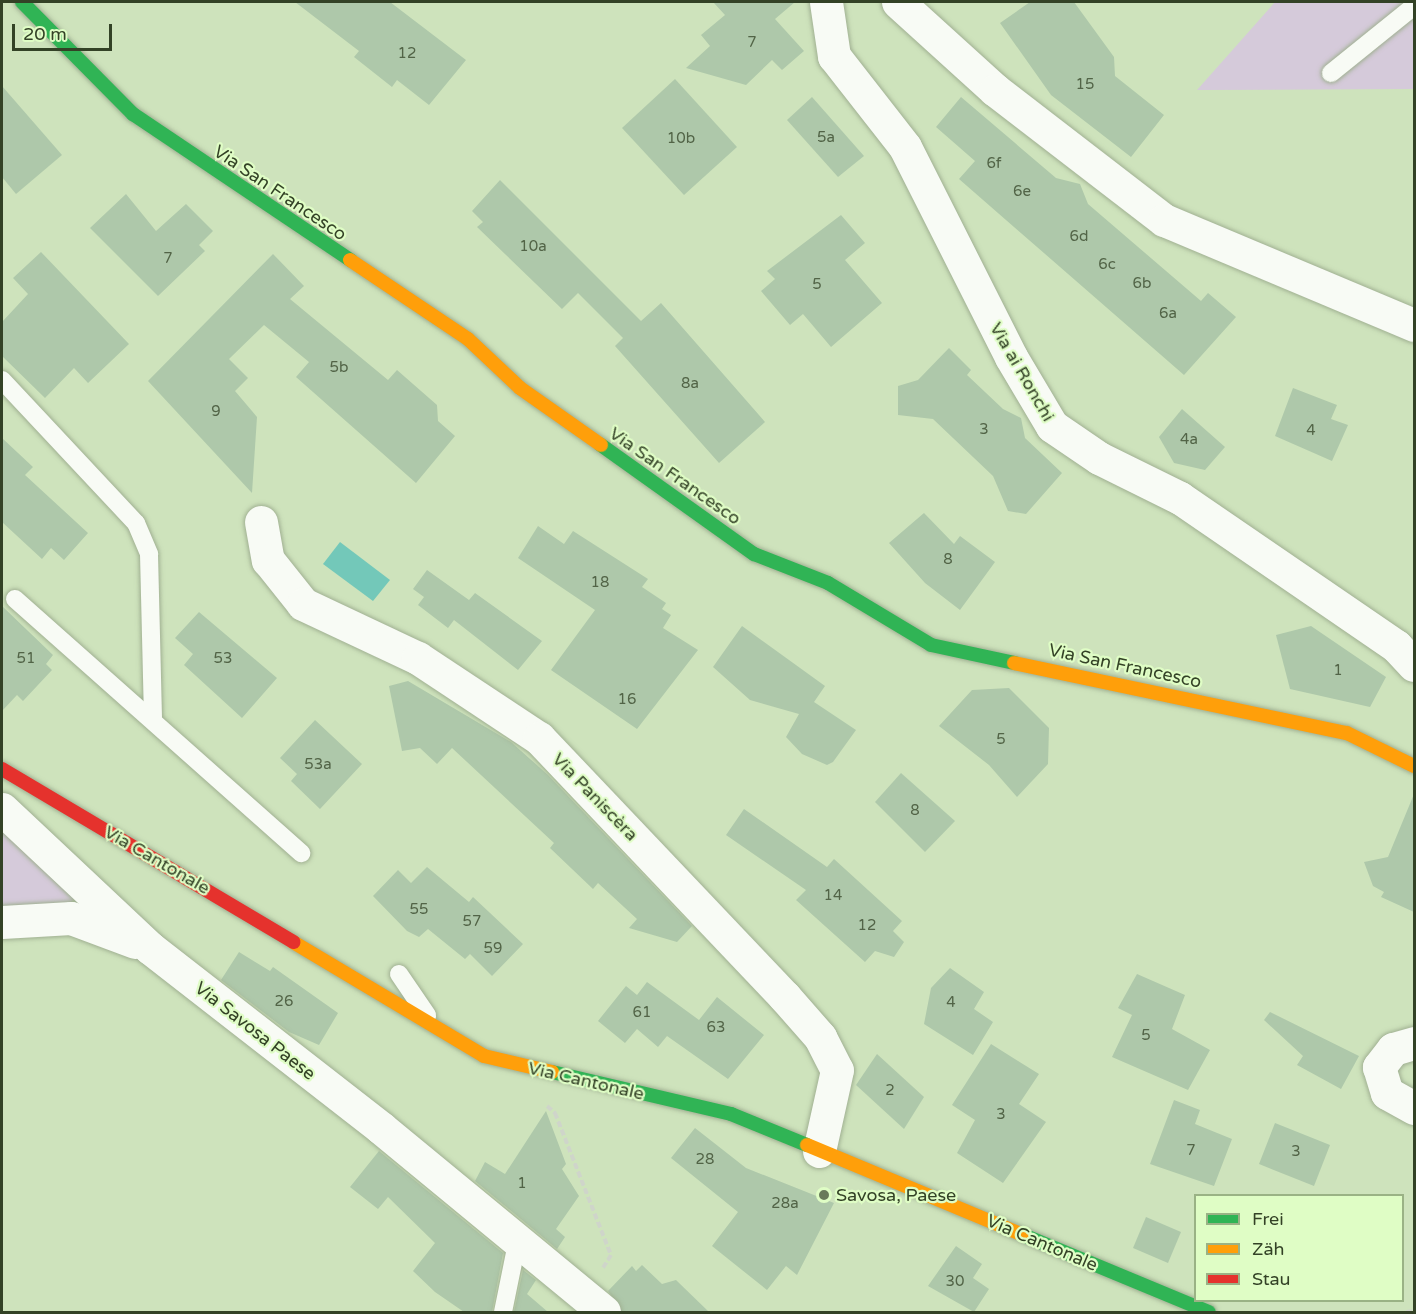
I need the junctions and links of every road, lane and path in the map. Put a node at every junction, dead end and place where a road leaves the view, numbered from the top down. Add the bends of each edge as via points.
1 (22, 2) edge
2 (826, 2) edge
3 (898, 2) edge
4 (1414, 6) edge
5 (1331, 74) dead end
6 (1414, 325) edge
7 (2, 380) edge
8 (261, 522) dead end
9 (15, 599) dead end
10 (1414, 665) edge
11 (153, 720) junction
12 (1414, 766) edge
13 (2, 769) edge
14 (2, 809) edge
15 (301, 853) dead end
16 (2, 922) edge
17 (150, 948) junction
18 (399, 974) dead end
19 (434, 1026) junction
20 (1414, 1043) edge
21 (536, 1103) dead end
22 (1414, 1108) edge
23 (819, 1151) junction
24 (517, 1243) junction
25 (593, 1305) edge
26 (1414, 1311) edge
27 (503, 1312) edge
28 (1209, 1312) edge
29 (1406, 1312) edge

1 - 12 street, Via San Francesco via 133,114 468,339 520,388 754,554 828,583 931,645 1347,733
2 - 10 street, Via ai Ronchi via 834,56 905,147 1052,426 1099,458 1180,498 1396,646
3 - 6 street via 995,90 1164,220
4 - 5 lane
7 - 11 lane via 136,523 149,554
8 - 23 street, Via Paniscèra via 268,560 303,604 418,658 539,738 784,996 820,1037 837,1070
9 - 11 lane
11 - 15 lane
13 - 19 street, Via Cantonale
14 - 17 street, Via Savosa Paese
16 - 17 street via 71,918
17 - 24 street, Via Savosa Paese via 381,1128
18 - 19 lane
19 - 23 street, Via Cantonale via 484,1056 731,1114
20 - 22 street via 1393,1049 1379,1067 1387,1094
21 - 25 path via 555,1113 611,1255
23 - 28 street, Via Cantonale
24 - 25 street, Via Savosa Paese
24 - 27 lane
26 - 29 path

